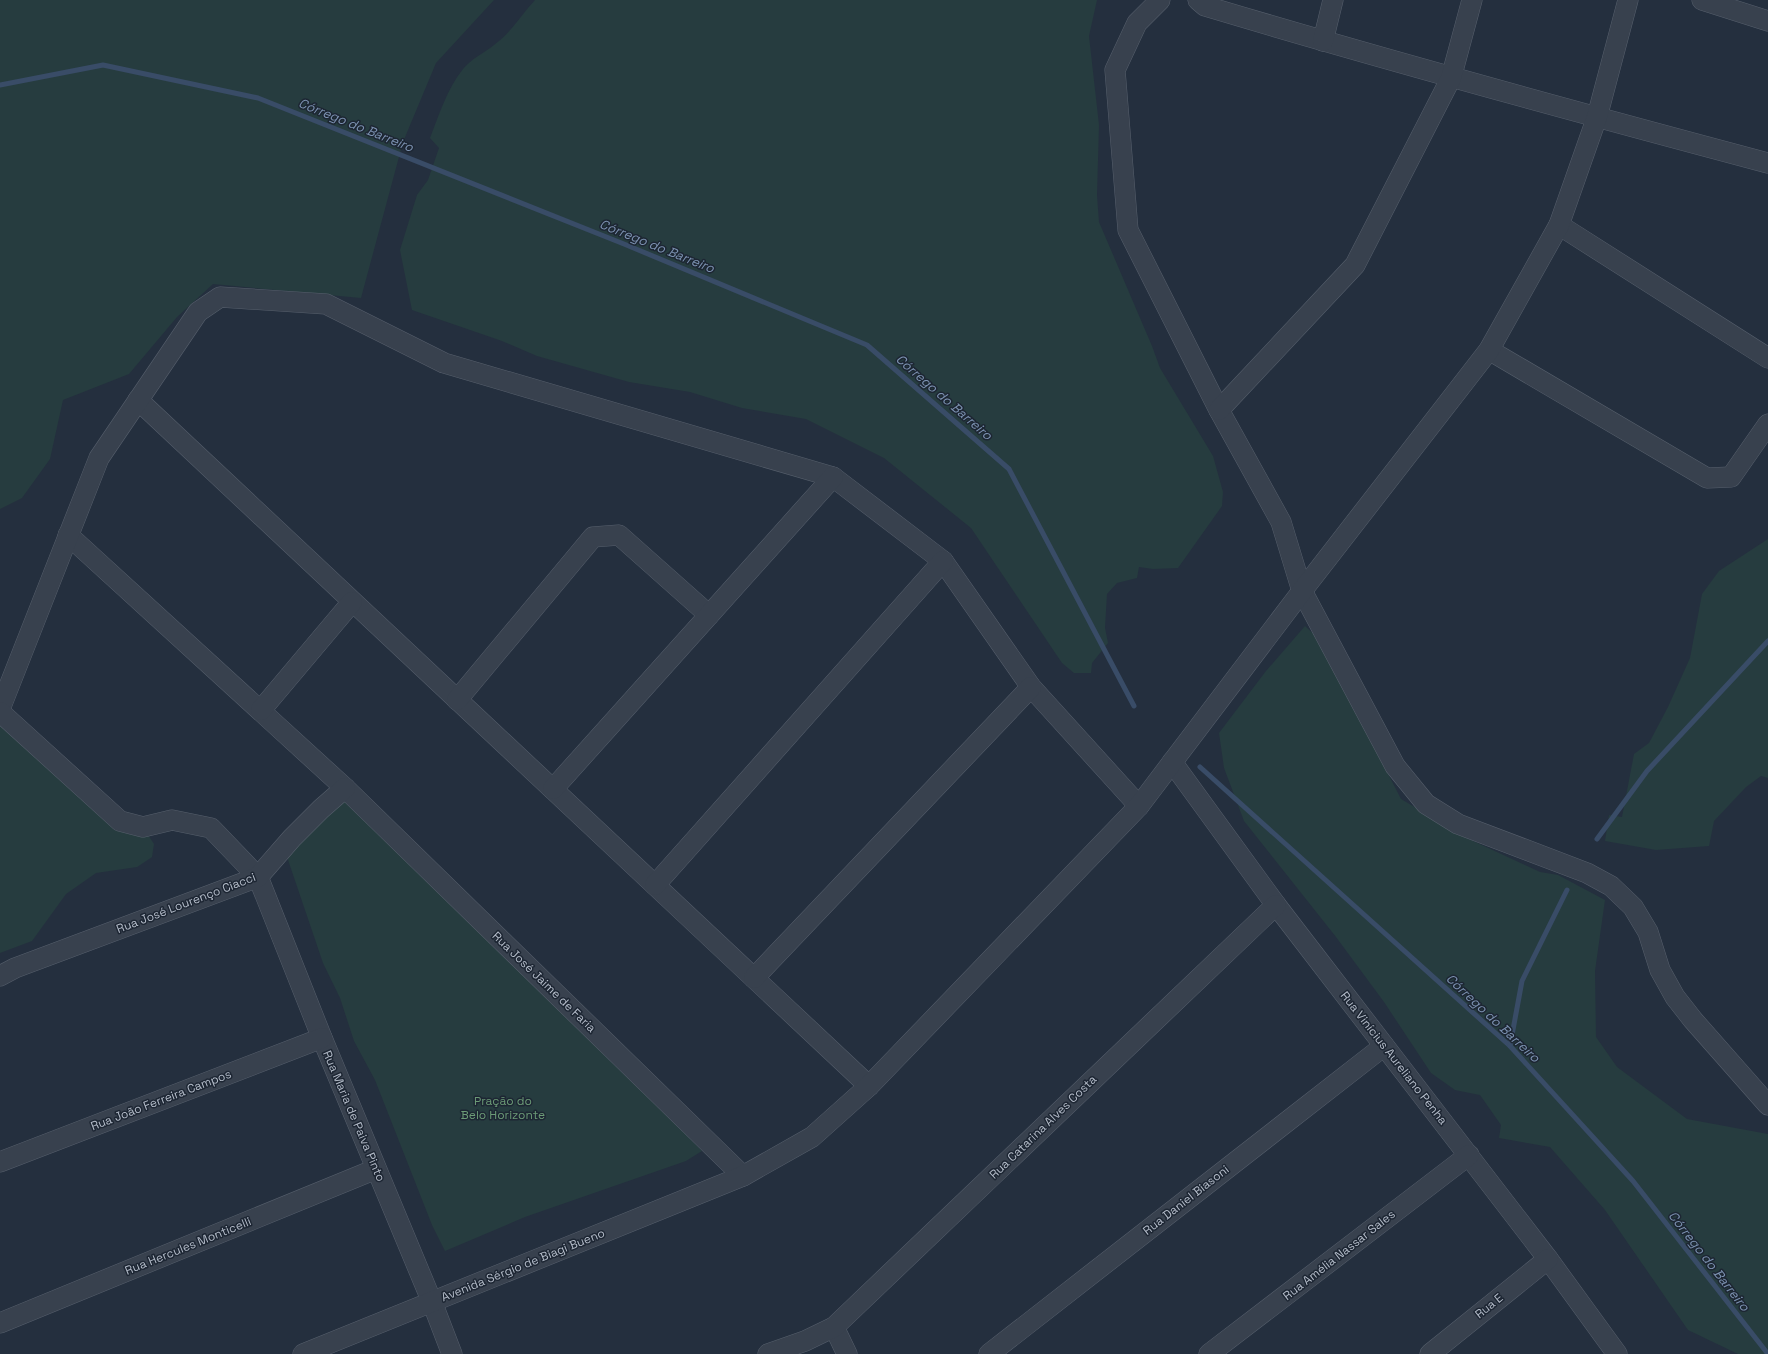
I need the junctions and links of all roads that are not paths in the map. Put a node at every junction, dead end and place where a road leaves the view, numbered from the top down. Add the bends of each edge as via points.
1 (1160, 0) edge
2 (1198, 0) edge
3 (1333, 0) edge
4 (1472, 0) edge
5 (1628, 0) edge
6 (1702, 0) edge
7 (1768, 21) edge
8 (1323, 41) junction
9 (1451, 78) junction
10 (1597, 117) junction
11 (1768, 163) edge
12 (1559, 225) junction
13 (1489, 350) junction
14 (1768, 358) edge
15 (138, 400) junction
16 (1219, 410) junction
17 (1768, 424) edge
18 (833, 477) junction
19 (68, 535) junction
20 (942, 561) junction
21 (1302, 591) junction
22 (352, 602) junction
23 (709, 615) junction
24 (1031, 687) junction
25 (457, 700) junction
26 (261, 710) junction
27 (0, 711) edge
28 (1172, 762) junction
29 (345, 788) junction
30 (553, 789) junction
31 (1139, 806) junction
32 (258, 877) junction
33 (655, 885) junction
34 (1276, 905) junction
35 (0, 976) edge
36 (754, 978) junction
37 (322, 1038) junction
38 (1384, 1046) junction
39 (869, 1086) junction
40 (1768, 1105) edge
41 (1469, 1155) junction
42 (0, 1162) edge
43 (376, 1170) junction
44 (743, 1176) junction
45 (1548, 1259) junction
46 (432, 1302) junction
47 (0, 1323) edge
48 (834, 1327) junction
49 (303, 1354) edge
50 (452, 1354) edge
51 (768, 1354) edge
52 (848, 1354) edge
53 (989, 1354) edge
54 (1209, 1354) edge
55 (1430, 1354) edge
56 (1617, 1354) edge

1 - 16 street via 1137,23 1115,70 1128,230
2 - 8 street via 1205,6
3 - 8 street
4 - 9 street
5 - 10 street, Avenida Sérgio de Biagi Bueno
6 - 7 street
8 - 9 street
9 - 10 street
9 - 16 street via 1355,265
10 - 11 street
10 - 12 street, Avenida Sérgio de Biagi Bueno
12 - 13 street, Avenida Sérgio de Biagi Bueno
12 - 14 street
13 - 17 street via 1707,478 1731,477
13 - 21 street, Avenida Sérgio de Biagi Bueno
15 - 18 street via 198,312 220,297 326,304 444,363
15 - 19 street via 99,458
15 - 22 street
16 - 21 street via 1281,522
18 - 20 street
18 - 23 street
19 - 26 street, Rua José Jaime de Faria
19 - 27 street
20 - 24 street
20 - 33 street
21 - 28 street, Avenida Sérgio de Biagi Bueno
21 - 40 street via 1395,766 1426,804 1458,824 1586,873 1612,886 1633,907 1648,932 1660,970 1676,997
22 - 25 street
22 - 26 street
23 - 25 street via 619,535 593,537
23 - 30 street
24 - 31 street
24 - 36 street
25 - 30 street
26 - 29 street, Rua José Jaime de Faria
27 - 32 street via 120,821 144,827 172,820 211,828
28 - 31 street, Avenida Sérgio de Biagi Bueno
28 - 34 street, Rua Vinícius Aureliano Penha
29 - 32 street, Rua José Lourenço Ciacci via 292,838
29 - 44 street, Rua José Jaime de Faria
30 - 33 street
31 - 39 street, Avenida Sérgio de Biagi Bueno
32 - 35 street, Rua José Lourenço Ciacci via 15,968
32 - 37 street, Rua Maria de Paiva Pinto
33 - 36 street
34 - 38 street, Rua Vinícius Aureliano Penha
34 - 48 street, Rua Catarina Alves Costa
36 - 39 street
37 - 42 street, Rua João Ferreira Campos
37 - 43 street, Rua Maria de Paiva Pinto
38 - 41 street, Rua Vinícius Aureliano Penha
38 - 53 street, Rua Daniel Biasoni
39 - 44 street, Avenida Sérgio de Biagi Bueno via 812,1137
41 - 45 street, Rua Vinícius Aureliano Penha
41 - 54 street, Rua Amélia Nassar Sales
43 - 46 street, Rua Maria de Paiva Pinto
43 - 47 street, Rua Hercules Monticelli
44 - 46 street, Avenida Sérgio de Biagi Bueno
45 - 55 street, Rua E
45 - 56 street, Rua Vinícius Aureliano Penha
46 - 49 street, Avenida Sérgio de Biagi Bueno
46 - 50 street, Rua Maria de Paiva Pinto
48 - 51 street, Rua Catarina Alves Costa
48 - 52 street

